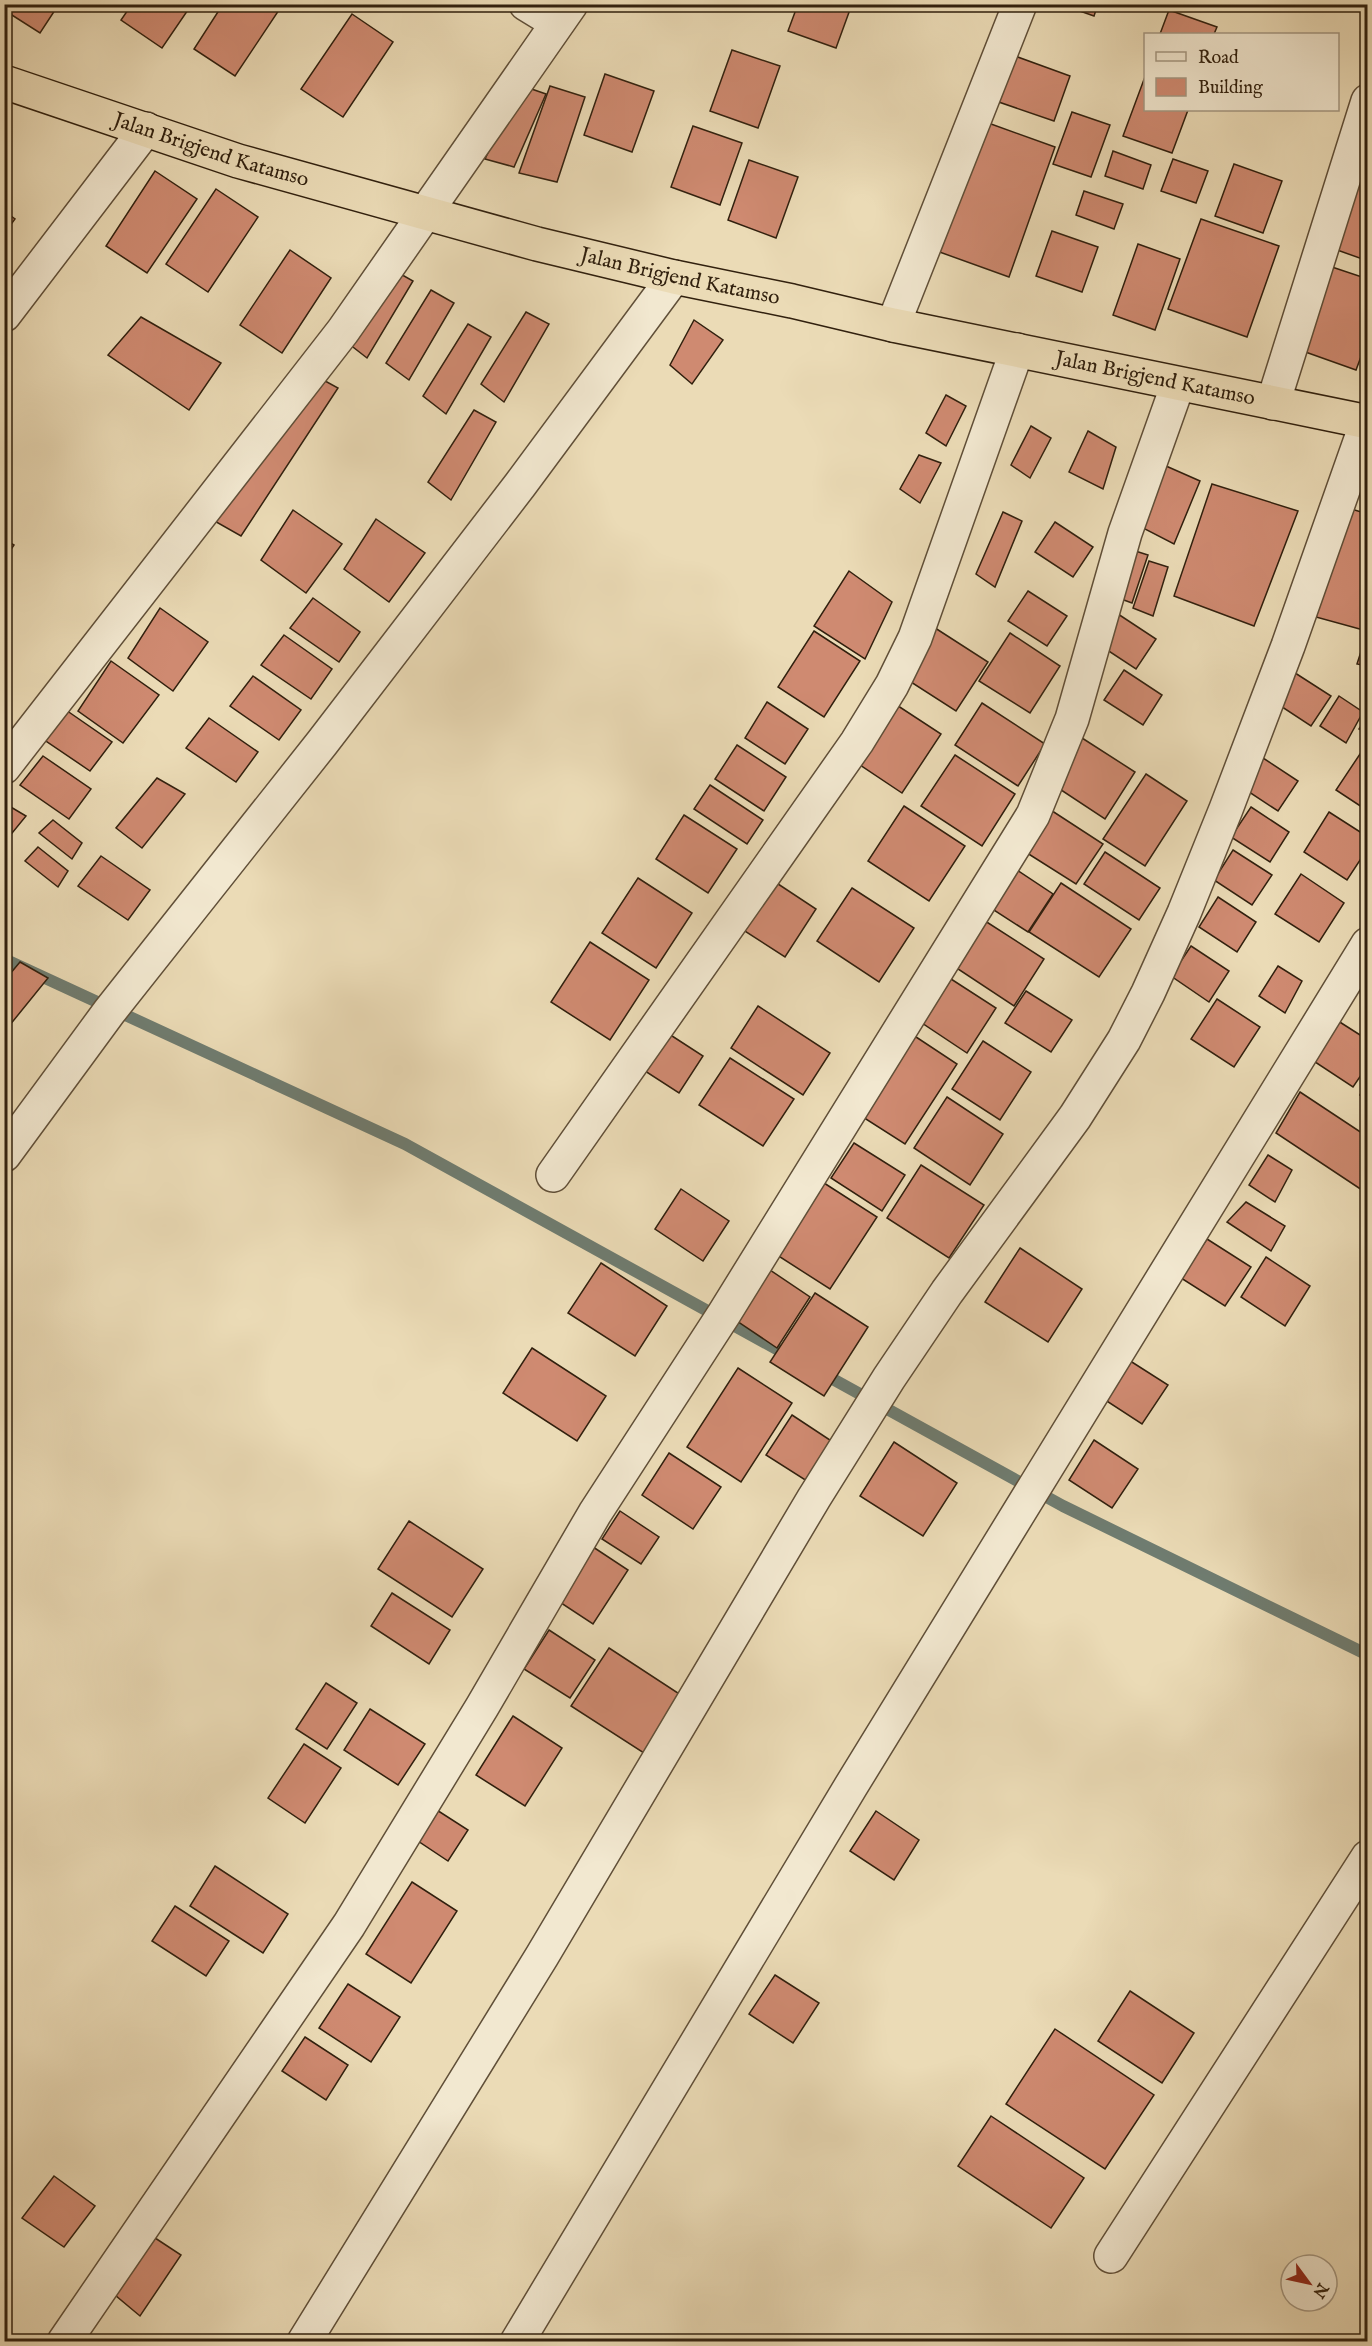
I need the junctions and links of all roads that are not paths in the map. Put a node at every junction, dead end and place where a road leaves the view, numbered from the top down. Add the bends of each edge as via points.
1 (526, 4) edge
2 (1020, 4) edge
3 (564, 14) edge
4 (4, 82) edge
5 (1368, 101) edge
6 (146, 129) junction
7 (424, 213) junction
8 (674, 277) junction
9 (4, 315) edge
10 (893, 325) junction
11 (1017, 350) junction
12 (1178, 384) junction
13 (1273, 402) junction
14 (1367, 422) edge
15 (4, 767) edge
16 (1368, 944) edge
17 (4, 1155) edge
18 (553, 1174) dead end
19 (1368, 1857) edge
20 (1111, 2256) dead end
21 (64, 2342) edge
22 (304, 2342) edge
23 (517, 2342) edge

1 - 3 street
2 - 10 street
3 - 7 street
4 - 6 highway, Jalan Brigjend Katamso
5 - 13 street
6 - 7 highway, Jalan Brigjend Katamso via 238,161
6 - 9 street
7 - 8 highway, Jalan Brigjend Katamso
7 - 15 street via 336,340
8 - 10 highway, Jalan Brigjend Katamso
8 - 17 street via 513,495 109,1012
10 - 11 highway, Jalan Brigjend Katamso
11 - 12 highway, Jalan Brigjend Katamso
11 - 18 street via 915,638 892,685 850,752
12 - 13 highway, Jalan Brigjend Katamso
12 - 21 street via 1125,533 1072,719 1033,815 724,1314 595,1513 349,1925
13 - 14 highway, Jalan Brigjend Katamso
14 - 22 street via 1226,809 1184,913 1124,1040 1075,1117 889,1378 542,1956
16 - 23 street via 857,1776
19 - 20 street

